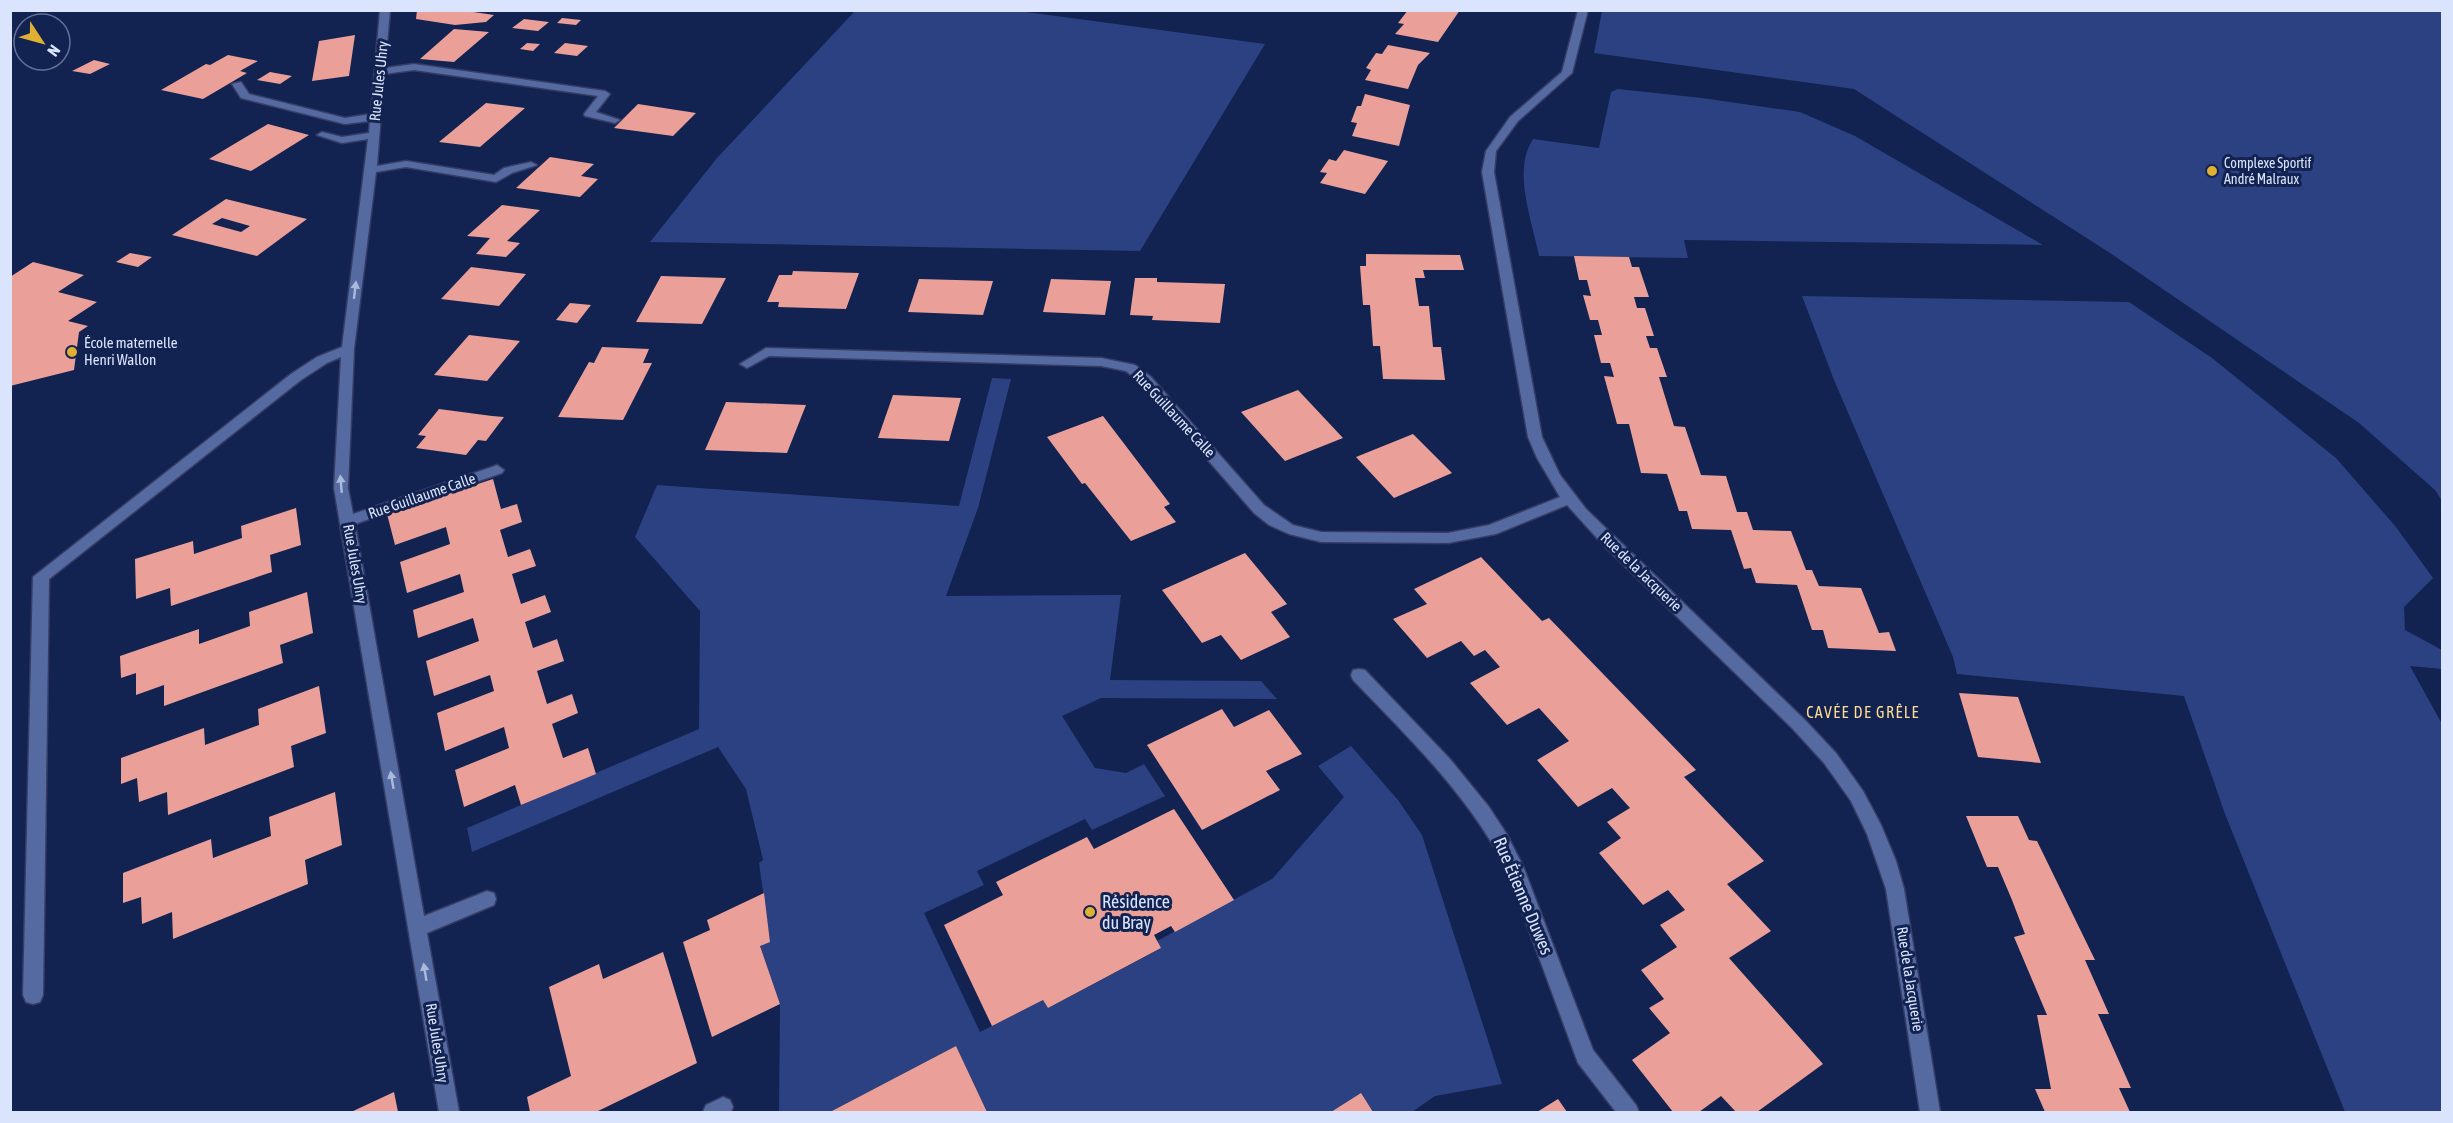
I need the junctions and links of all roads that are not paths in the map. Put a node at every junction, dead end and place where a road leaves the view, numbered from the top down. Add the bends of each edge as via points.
1 (385, 10) edge
2 (1583, 10) edge
3 (380, 72) junction
4 (237, 84) dead end
5 (374, 117) junction
6 (615, 120) dead end
7 (322, 135) dead end
8 (374, 135) junction
9 (531, 165) dead end
10 (371, 170) junction
11 (348, 349) junction
12 (747, 364) dead end
13 (497, 470) dead end
14 (1569, 499) junction
15 (348, 521) junction
16 (1359, 675) dead end
17 (487, 899) dead end
18 (418, 928) junction
19 (33, 995) dead end
20 (449, 1113) edge
21 (1629, 1113) edge
22 (1930, 1113) edge

1 - 3 street, Rue Jules Uhry
2 - 14 street, Rue de la Jacquerie via 1567,73 1514,119 1488,161 1535,437 1542,457
3 - 5 street, Rue Jules Uhry
3 - 6 street via 414,67 605,94 589,114
4 - 5 street via 245,96 345,121
5 - 8 street, Rue Jules Uhry
7 - 8 street via 342,140
8 - 10 street, Rue Jules Uhry
9 - 10 street via 508,170 496,179 406,164
11 -> 10 street, Rue Jules Uhry
15 -> 11 street, Rue Jules Uhry via 340,468
11 - 19 street via 296,377 41,577
12 - 14 street, Rue Guillaume Calle via 766,352 1101,362 1130,368 1146,380 1259,508 1274,521 1301,534 1448,538 1491,530
13 - 15 street, Rue Guillaume Calle
14 - 22 street, Rue de la Jacquerie via 1791,716 1834,765 1868,816 1895,889
18 -> 15 street, Rue Jules Uhry
16 - 21 street, Rue Étienne Duwes via 1460,782 1501,838 1585,1056
17 - 18 street
20 -> 18 street, Rue Jules Uhry

